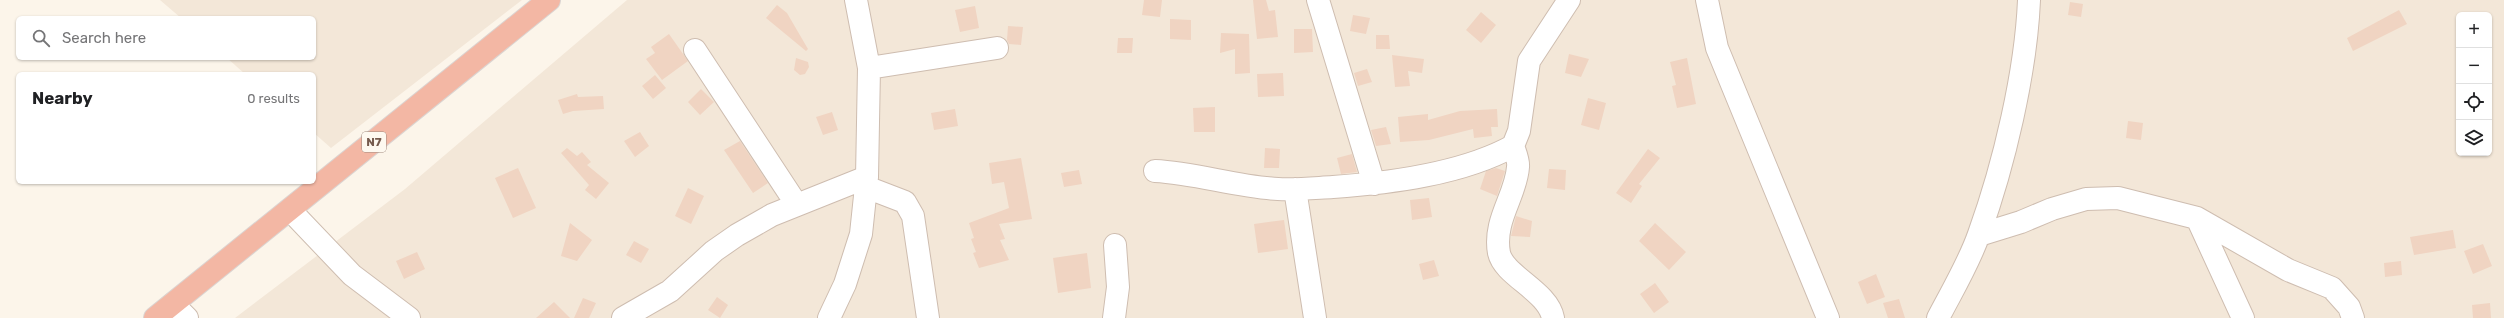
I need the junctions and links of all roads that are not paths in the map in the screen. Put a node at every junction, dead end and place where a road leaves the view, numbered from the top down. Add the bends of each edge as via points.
1 (549, 0) edge
2 (856, 0) edge
3 (1318, 0) edge
4 (1569, 0) edge
5 (1706, 0) edge
6 (2029, 0) edge
7 (997, 48) dead end
8 (695, 50) dead end
9 (869, 68) junction
10 (1513, 146) junction
11 (1155, 171) dead end
12 (867, 182) junction
13 (1374, 184) junction
14 (1295, 189) junction
15 (797, 205) junction
16 (290, 210) junction
17 (2197, 218) junction
18 (1979, 235) junction
19 (1115, 245) dead end
20 (180, 311) edge
21 (155, 318) edge
22 (409, 318) edge
23 (623, 318) edge
24 (829, 318) edge
25 (928, 318) edge
26 (1114, 318) edge
27 (1315, 318) edge
28 (1553, 318) edge
29 (1828, 318) edge
30 (1938, 318) edge
31 (2243, 318) edge
32 (2353, 318) edge

1 - 16 highway, N7
2 - 9 street
3 - 13 street
4 - 10 street via 1529,61 1519,131
5 - 29 street via 1717,48
6 - 18 street via 2028,31 2006,140
7 - 9 street
8 - 15 street
9 - 12 street
10 - 13 street via 1501,153 1438,172
10 - 28 street via 1518,166 1498,233 1500,255 1520,280 1543,299 1552,311
11 - 14 street via 1176,172 1277,189
12 - 15 street
12 - 24 street via 861,234 845,284
12 - 25 street via 905,202 913,216
13 - 14 street
14 - 27 street
15 - 23 street via 737,234 670,291
16 - 20 highway, N7
16 - 22 street via 352,274
17 - 18 street via 2118,198 2086,200 2052,209
17 - 31 street
17 - 32 street via 2288,270 2332,288 2349,307
18 - 30 street
19 - 26 street via 1118,286
20 - 21 highway, N7

